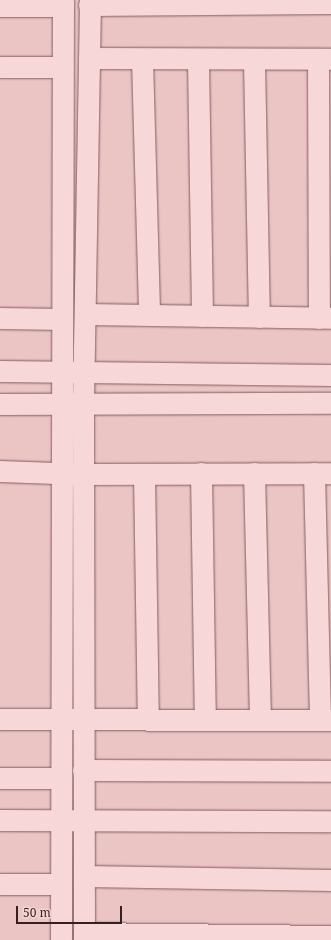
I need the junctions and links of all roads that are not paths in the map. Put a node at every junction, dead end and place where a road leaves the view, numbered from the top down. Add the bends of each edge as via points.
1 (90, 2) edge
2 (63, 3) edge
3 (331, 3) edge
4 (0, 6) edge
5 (89, 58) junction
6 (142, 59) junction
7 (324, 59) edge
8 (198, 60) junction
9 (254, 60) junction
10 (0, 67) edge
11 (62, 67) junction
12 (86, 314) junction
13 (149, 315) junction
14 (202, 316) junction
15 (259, 317) junction
16 (0, 318) edge
17 (325, 318) edge
18 (62, 319) junction
19 (0, 371) edge
20 (62, 371) junction
21 (84, 371) junction
22 (331, 375) edge
23 (331, 403) edge
24 (0, 404) edge
25 (62, 404) junction
26 (83, 404) junction
27 (0, 471) edge
28 (62, 471) junction
29 (201, 473) junction
30 (254, 473) junction
31 (323, 473) edge
32 (83, 474) junction
33 (144, 474) junction
34 (0, 719) edge
35 (61, 719) junction
36 (83, 719) junction
37 (148, 719) junction
38 (205, 719) junction
39 (260, 719) junction
40 (326, 720) edge
41 (84, 770) junction
42 (331, 771) edge
43 (0, 778) edge
44 (61, 778) junction
45 (0, 820) edge
46 (61, 820) junction
47 (84, 821) junction
48 (331, 821) edge
49 (84, 876) junction
50 (331, 880) edge
51 (0, 884) edge
52 (61, 884) junction
53 (84, 936) edge
54 (331, 936) edge
55 (61, 940) edge

1 - 3 street
1 - 5 street
2 - 4 street
2 - 11 street
5 - 6 street
5 - 12 street
6 - 8 street
6 - 13 street
7 - 9 street
7 - 17 street
8 - 9 street
8 - 14 street
9 - 15 street
10 - 11 street
11 - 18 street
12 - 13 street
12 - 21 street
13 - 14 street
14 - 15 street
15 - 17 street
16 - 18 street
18 - 20 street
19 - 20 street
20 - 21 street
20 - 25 street
21 - 22 street
21 - 26 street
23 - 26 street
24 - 25 street
25 - 26 street
25 - 28 street
26 - 32 street
27 - 28 street
28 - 32 street
28 - 35 street
29 - 30 street
29 - 33 street
29 - 38 street
30 - 31 street
30 - 39 street
31 - 40 street
32 - 33 street
32 - 36 street
33 - 37 street
34 - 35 street
35 - 36 street
35 - 44 street
36 - 37 street
36 - 41 street
37 - 38 street
38 - 39 street
39 - 40 street
41 - 42 street
41 - 47 street
43 - 44 street
44 - 46 street
45 - 46 street
46 - 47 street
46 - 52 street
47 - 48 street
47 - 49 street
49 - 50 street
49 - 53 street
51 - 52 street
52 - 55 street
53 - 54 street

